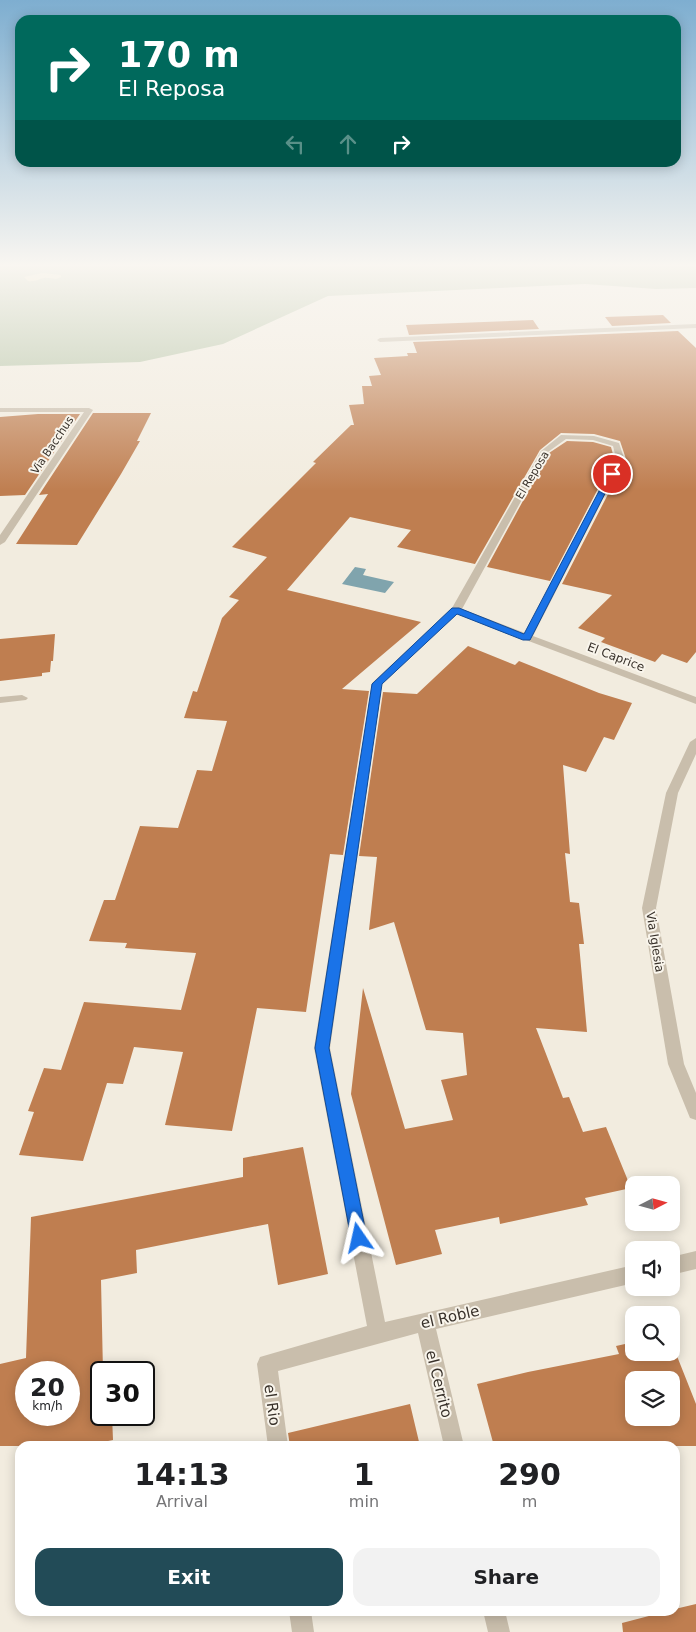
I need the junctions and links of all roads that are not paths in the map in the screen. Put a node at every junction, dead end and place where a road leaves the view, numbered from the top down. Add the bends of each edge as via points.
1 (399, 339) edge
2 (380, 340) dead end
3 (0, 410) edge
4 (0, 542) edge
5 (456, 610) junction
6 (526, 638) junction
7 (22, 698) dead end
8 (0, 700) edge
9 (696, 701) edge
10 (696, 742) edge
11 (696, 1113) edge
12 (696, 1260) edge
13 (680, 1264) edge
14 (625, 1276) edge
15 (425, 1322) junction
16 (378, 1333) junction
17 (267, 1364) joint
18 (277, 1441) edge
19 (453, 1441) edge
20 (301, 1616) edge
21 (495, 1616) edge
22 (303, 1632) edge
23 (499, 1632) edge

1 - 2 street
3 - 4 street, Via Bacchus via 89,410
5 - 6 street
5 - 6 street, El Reposa via 545,451 564,437 594,438 616,445 620,458
5 - 16 street, El Reposa via 377,684 322,1048
6 - 9 street, El Caprice
7 - 8 street
10 - 11 street, Via Iglesia via 672,793 649,908 676,1064
12 - 13 street
14 - 15 street, el Roble
15 - 16 street, el Roble
15 - 19 street, el Cerrito
16 - 17 street, el Roble
17 - 18 street, el Rio
20 - 22 street
21 - 23 street

